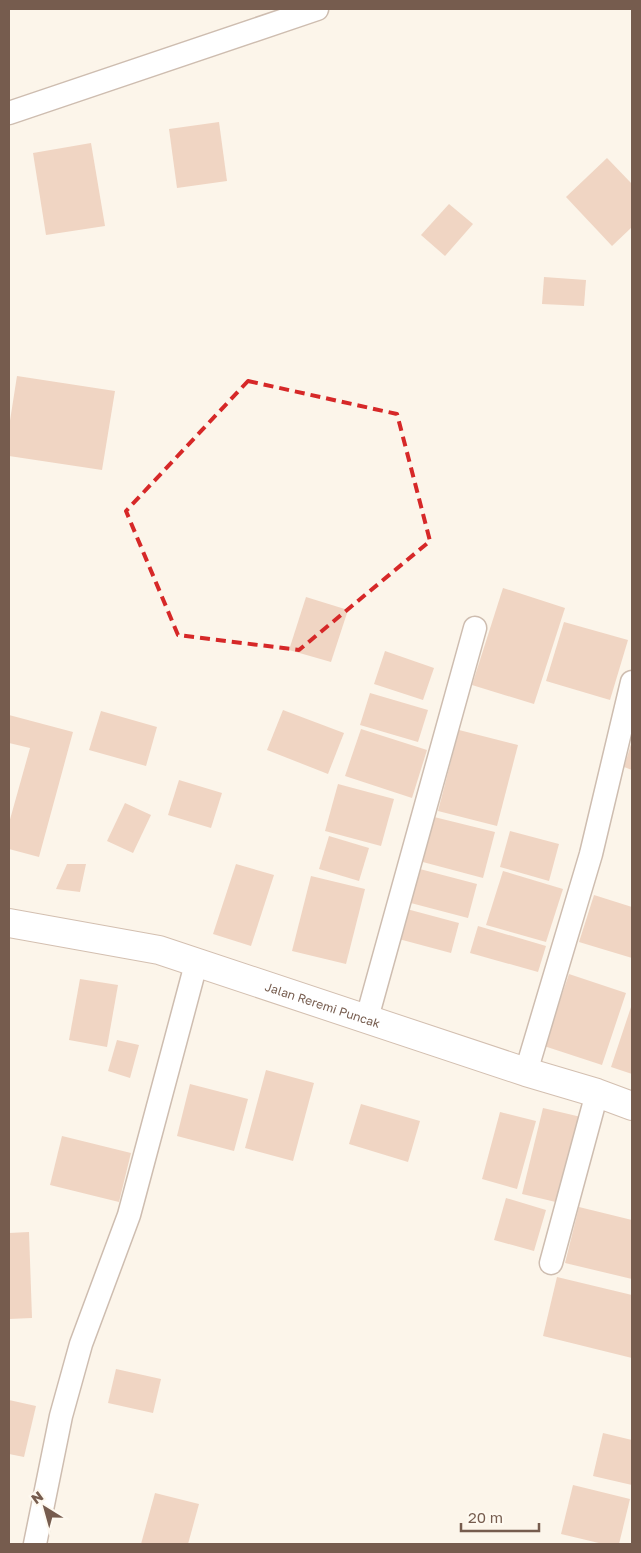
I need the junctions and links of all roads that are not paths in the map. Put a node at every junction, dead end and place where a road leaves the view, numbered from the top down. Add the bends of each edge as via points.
1 (317, 9) edge
2 (9, 113) edge
3 (475, 628) dead end
4 (632, 682) edge
5 (9, 923) edge
6 (196, 964) junction
7 (367, 1018) junction
8 (526, 1072) junction
9 (597, 1093) junction
10 (632, 1106) edge
11 (551, 1263) dead end
12 (34, 1544) edge

1 - 2 street
3 - 7 street
4 - 8 street via 591,854
5 - 6 street, Jalan Reremi Puncak via 159,950
6 - 7 street, Jalan Reremi Puncak
6 - 12 street via 129,1215 81,1344 61,1416
7 - 8 street, Jalan Reremi Puncak
8 - 9 street, Jalan Reremi Puncak
9 - 10 street, Jalan Reremi Puncak
9 - 11 street

